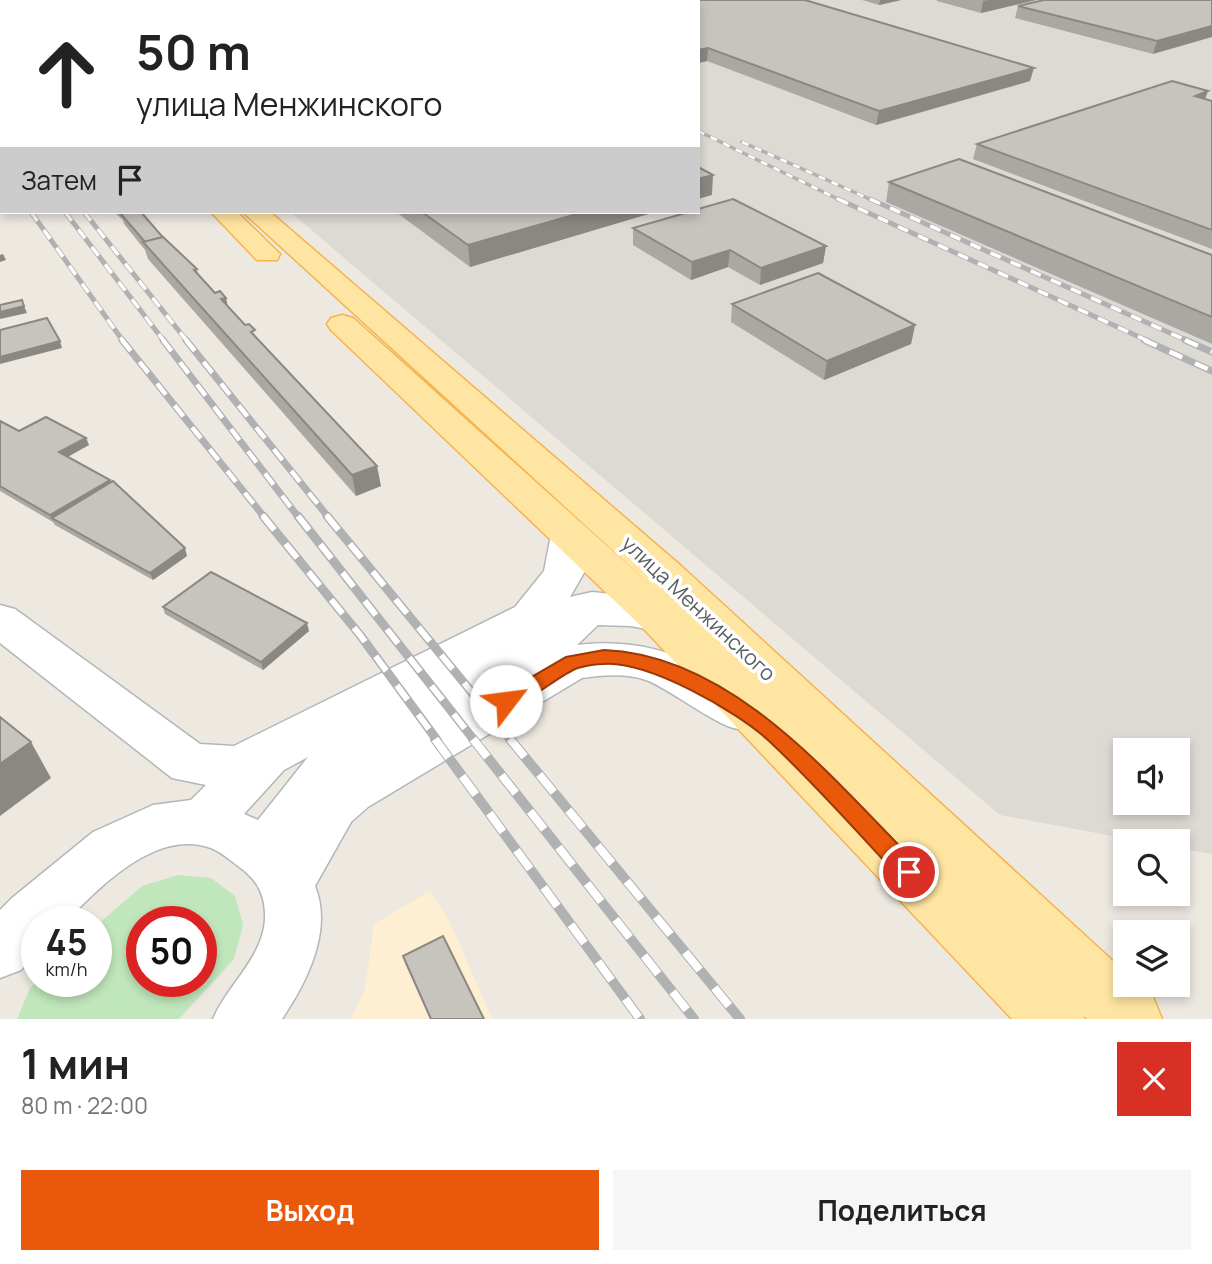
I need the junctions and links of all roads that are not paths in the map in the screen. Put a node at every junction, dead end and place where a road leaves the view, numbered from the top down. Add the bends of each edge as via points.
1 (225, 214) edge
2 (257, 214) edge
3 (586, 526) junction
4 (601, 592) junction
5 (0, 620) edge
6 (541, 630) junction
7 (735, 669) junction
8 (774, 733) junction
9 (268, 755) junction
10 (190, 764) junction
11 (204, 822) junction
12 (278, 866) junction
13 (0, 950) edge
14 (244, 1019) edge
15 (1054, 1019) edge
16 (1131, 1019) edge

1 - 3 main road, улица Менжинского
2 - 3 main road, улица Менжинского
3 - 4 main road via 612,545
3 - 6 main road
3 - 7 main road, улица Менжинского
4 - 6 main road
4 - 7 main road via 708,633
5 - 10 main road
6 - 7 main road via 639,639
6 - 9 main road
6 - 12 main road via 330,766
7 - 8 main road, улица Менжинского
7 - 16 main road, улица Менжинского
8 - 12 main road via 706,689 645,662 604,657 572,662 350,792
8 - 15 main road, улица Менжинского
9 - 10 main road via 235,766
9 - 11 main road
10 - 11 main road
11 - 12 main road via 227,829
11 - 13 main road via 153,828 116,849 72,881
12 - 14 main road via 294,908 286,954

